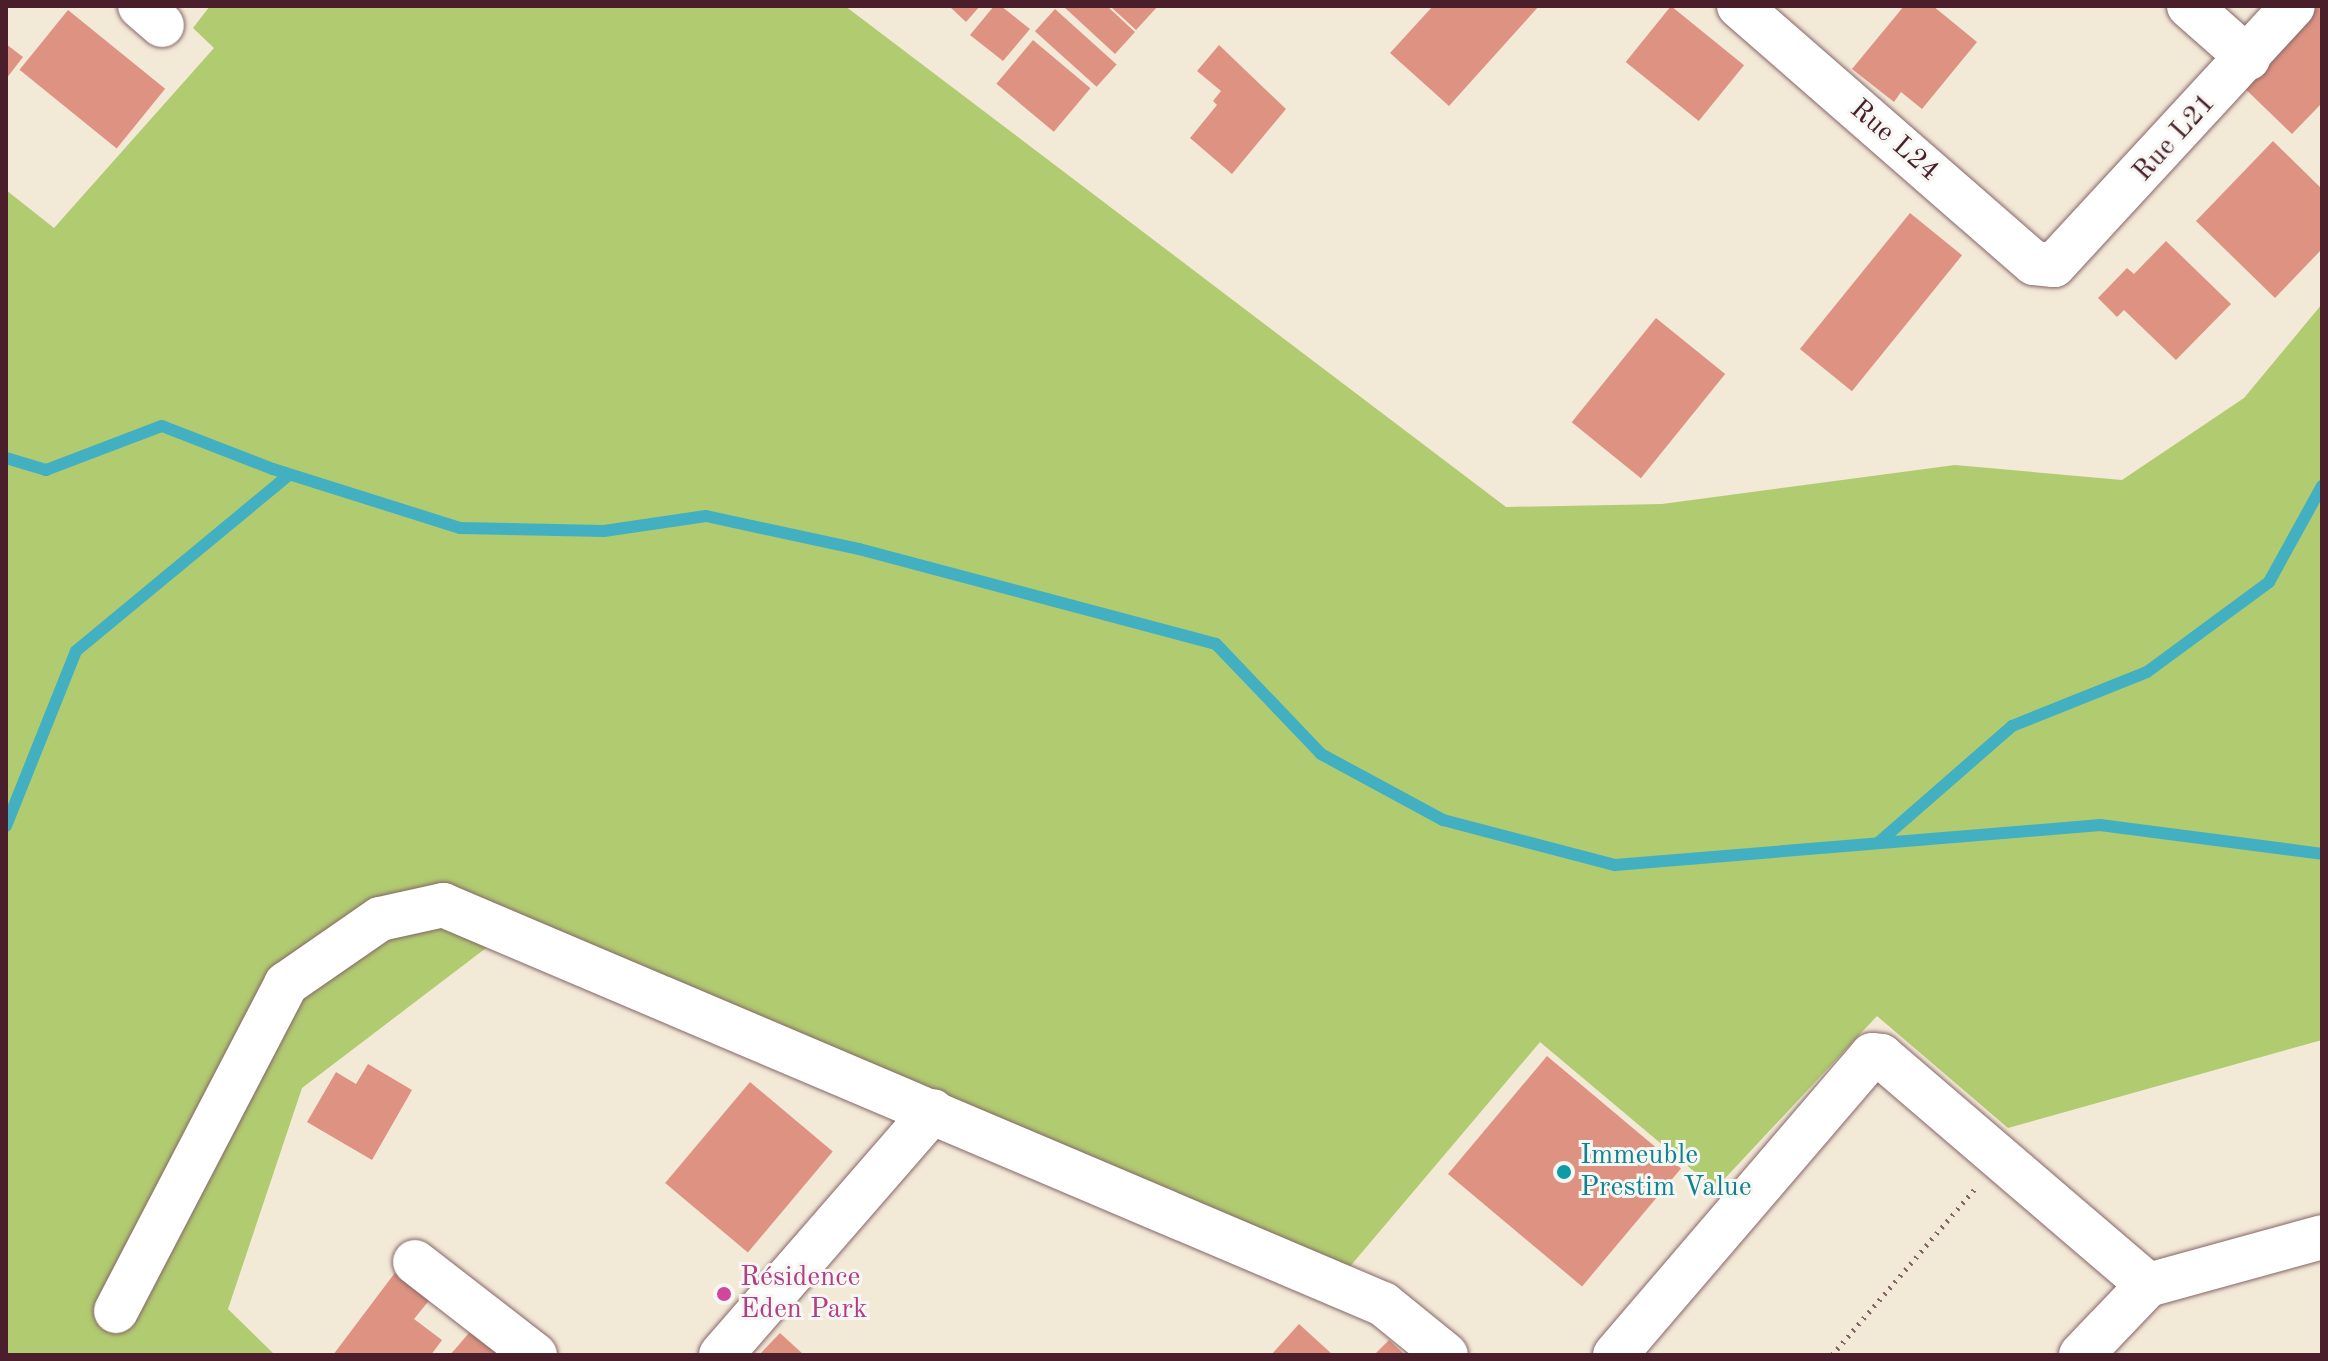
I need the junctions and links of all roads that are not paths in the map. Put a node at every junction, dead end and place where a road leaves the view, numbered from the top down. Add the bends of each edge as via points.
1 (1739, 6) edge
2 (2189, 6) edge
3 (2293, 6) edge
4 (2248, 58) junction
5 (2054, 265) joint
6 (933, 1111) junction
7 (2322, 1237) edge
8 (415, 1262) dead end
9 (2148, 1285) junction
10 (116, 1311) dead end
11 (535, 1355) edge
12 (721, 1355) edge
13 (1446, 1355) edge
14 (1615, 1355) edge
15 (2081, 1355) edge

1 - 5 street, Rue L24 via 2034,263
2 - 4 street
3 - 4 street, Rue L21
4 - 5 street, Rue L21
6 - 10 street via 443,905 380,919 286,984
6 - 12 street
6 - 13 street via 1383,1304
7 - 9 street
8 - 11 street
9 - 14 street via 1881,1056 1872,1055
9 - 15 street

